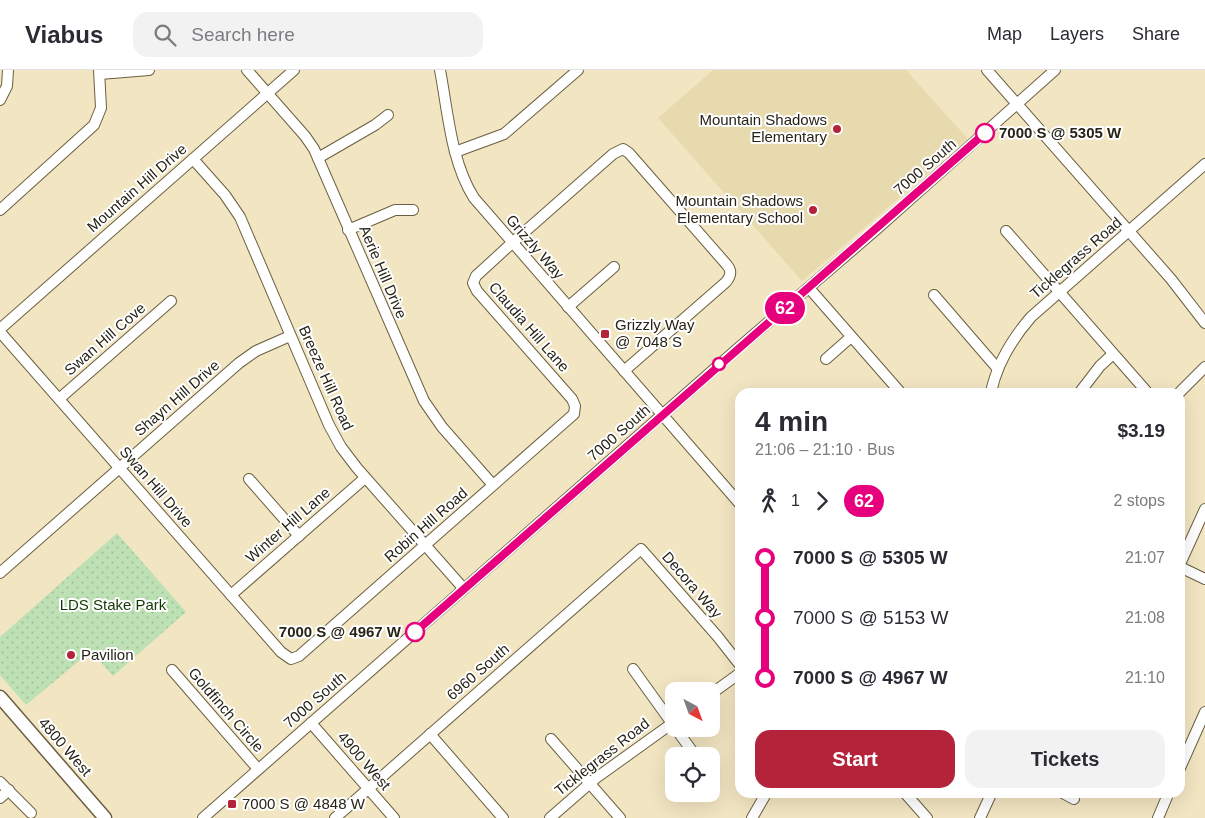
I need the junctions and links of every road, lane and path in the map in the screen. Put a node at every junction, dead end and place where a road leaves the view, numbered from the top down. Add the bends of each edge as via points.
1 (8, 70) edge
2 (149, 70) edge
3 (247, 70) edge
4 (294, 70) edge
5 (440, 70) edge
6 (578, 70) edge
7 (987, 70) edge
8 (1055, 70) edge
9 (100, 72) edge
10 (268, 93) junction
11 (0, 100) edge
12 (1016, 104) junction
13 (388, 115) dead end
14 (455, 152) junction
15 (318, 158) junction
16 (193, 159) junction
17 (1205, 164) edge
18 (0, 210) edge
19 (413, 210) dead end
20 (348, 230) junction
21 (1006, 231) dead end
22 (1129, 231) junction
23 (512, 243) junction
24 (614, 267) dead end
25 (809, 288) junction
26 (1059, 292) junction
27 (934, 295) dead end
28 (171, 301) dead end
29 (568, 307) junction
30 (1205, 323) edge
31 (0, 330) edge
32 (290, 336) junction
33 (851, 337) junction
34 (1113, 354) junction
35 (826, 359) dead end
36 (1205, 367) edge
37 (998, 369) junction
38 (624, 371) junction
39 (896, 388) edge
40 (992, 388) edge
41 (1083, 388) edge
42 (1143, 388) edge
43 (1184, 388) edge
44 (59, 399) junction
45 (576, 409) joint
46 (662, 415) junction
47 (119, 468) junction
48 (365, 478) junction
49 (249, 479) dead end
50 (493, 485) junction
51 (735, 498) edge
52 (1205, 509) edge
53 (299, 536) junction
54 (425, 545) junction
55 (640, 549) joint
56 (1185, 555) edge
57 (1185, 568) edge
58 (0, 573) edge
59 (1205, 578) edge
60 (464, 589) junction
61 (231, 595) junction
62 (291, 659) joint
63 (735, 659) edge
64 (634, 669) dead end
65 (172, 670) dead end
66 (735, 677) edge
67 (720, 687) edge
68 (0, 696) edge
69 (665, 712) edge
70 (1205, 712) edge
71 (311, 723) junction
72 (665, 731) edge
73 (430, 734) junction
74 (551, 739) dead end
75 (1185, 757) edge
76 (258, 769) junction
77 (0, 782) edge
78 (590, 784) junction
79 (368, 789) junction
80 (9, 790) junction
81 (0, 798) edge
82 (764, 798) edge
83 (909, 798) edge
84 (989, 798) edge
85 (1166, 798) edge
86 (31, 813) dead end
87 (105, 818) edge
88 (203, 818) edge
89 (335, 818) edge
90 (394, 818) edge
91 (503, 818) edge
92 (550, 818) edge
93 (620, 818) edge
94 (752, 818) edge
95 (927, 818) edge
96 (980, 818) edge
97 (1158, 818) edge

1 - 11 street via 7,86
2 - 9 street
3 - 10 street, Aerie Hill Drive
4 - 10 street, Mountain Hill Drive
5 - 14 street, Grizzly Way
6 - 14 street via 504,134
7 - 12 street
8 - 12 street, 7000 South
9 - 18 street via 101,108 94,125
10 - 15 street, Aerie Hill Drive via 305,136
10 - 16 street, Mountain Hill Drive
12 - 22 street
12 - 25 street, 7000 South
13 - 15 street
14 - 23 street, Grizzly Way via 467,188
15 - 20 street, Aerie Hill Drive
16 - 31 street, Mountain Hill Drive
16 - 32 street, Breeze Hill Road via 240,217
17 - 22 street, Ticklegrass Road
19 - 20 street via 395,210
20 - 50 street, Aerie Hill Drive via 424,401 442,427
21 - 26 street
22 - 26 street, Ticklegrass Road
22 - 30 street
23 - 29 street, Grizzly Way
23 - 38 street, Claudia Hill Lane via 613,154 623,149 629,153 720,257 730,276
23 - 45 street, Claudia Hill Lane via 476,276 474,285 572,399
24 - 29 street
25 - 33 street
25 - 46 street, 7000 South
26 - 34 street
26 - 37 street, Ticklegrass Road via 1019,331
27 - 37 street
28 - 44 street, Swan Hill Cove
29 - 38 street, Grizzly Way
31 - 44 street, Swan Hill Drive
32 - 47 street, Shayn Hill Drive via 247,356
32 - 48 street, Breeze Hill Road via 328,425
33 - 35 street
33 - 39 street
34 - 41 street
34 - 42 street
36 - 43 street
37 - 40 street, Ticklegrass Road
38 - 46 street, Grizzly Way
44 - 47 street, Swan Hill Drive
45 - 50 street, Robin Hill Road via 570,418
46 - 51 street, Grizzly Way
46 - 60 street, 7000 South
47 - 58 street, Shayn Hill Drive
47 - 61 street, Swan Hill Drive
48 - 53 street, Winter Hill Lane
48 - 54 street, Breeze Hill Road
49 - 53 street
50 - 54 street, Robin Hill Road
52 - 56 street
53 - 61 street, Winter Hill Lane
54 - 60 street, Breeze Hill Road
54 - 62 street, Robin Hill Road via 301,654
55 - 63 street, Decora Way
55 - 73 street, 6960 South
57 - 59 street
60 - 71 street, 7000 South
61 - 62 street, Swan Hill Drive via 281,652
64 - 69 street
65 - 76 street, Goldfinch Circle
66 - 67 street
68 - 87 main road, 4800 West
70 - 75 street
71 - 76 street, 7000 South
71 - 79 street, 4900 West
72 - 78 street, Ticklegrass Road
73 - 79 street, 6960 South
73 - 91 street
74 - 78 street
76 - 88 street, 7000 South
77 - 80 street
78 - 92 street, Ticklegrass Road
78 - 93 street
79 - 89 street, 6960 South
79 - 90 street, 4900 West
80 - 81 street
80 - 86 street
82 - 94 street
83 - 95 street
84 - 96 street
85 - 97 street

